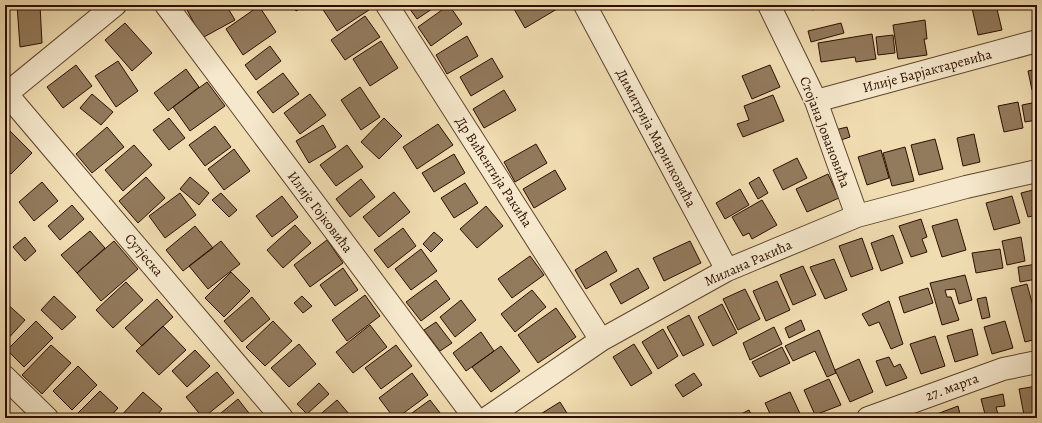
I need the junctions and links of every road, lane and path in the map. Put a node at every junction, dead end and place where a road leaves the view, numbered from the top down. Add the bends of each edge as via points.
1 (115, 5) edge
2 (166, 5) edge
3 (387, 5) edge
4 (585, 5) edge
5 (769, 5) edge
6 (1037, 41) edge
7 (6, 93) edge
8 (816, 101) junction
9 (1037, 171) edge
10 (857, 216) junction
11 (727, 270) junction
12 (601, 340) junction
13 (1037, 362) edge
14 (5, 377) edge
15 (48, 418) edge
16 (282, 418) edge
17 (475, 418) edge
18 (487, 418) edge
19 (868, 418) edge

1 - 7 street
2 - 17 street, Илије Гојковића
3 - 12 street, Др Вићентија Ракића
4 - 11 street, Димитрија Маринковића
5 - 8 street, Стојана Јовановића
6 - 8 street, Илије Барјактаревића
7 - 16 street, Сутјеска
8 - 10 street, Стојана Јовановића
9 - 10 street, Милана Ракића
10 - 11 street, Милана Ракића
11 - 12 street, Милана Ракића
12 - 18 street, Милана Ракића
13 - 19 street, 27. марта via 1003,369
14 - 15 street

